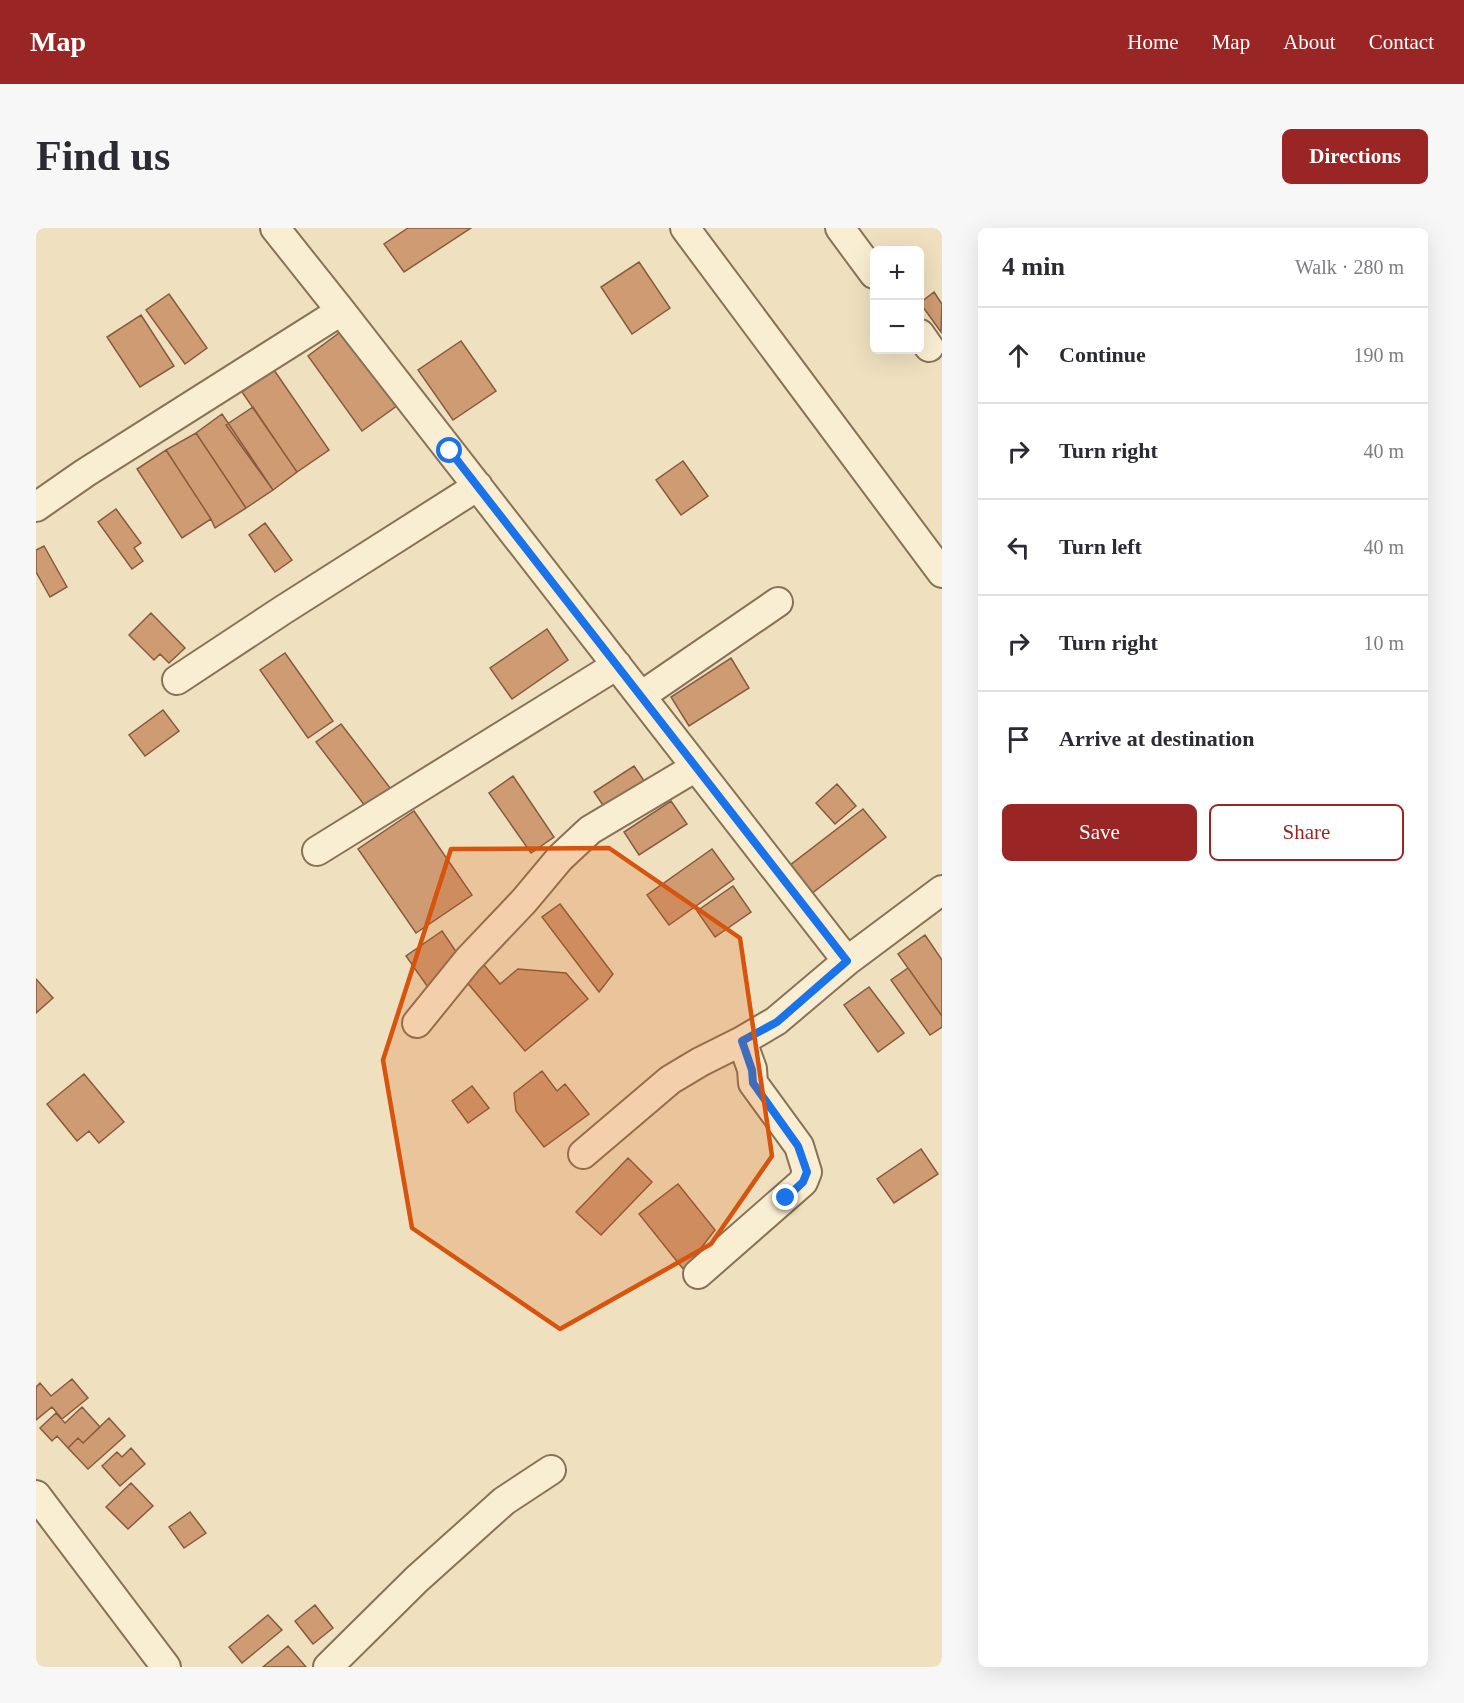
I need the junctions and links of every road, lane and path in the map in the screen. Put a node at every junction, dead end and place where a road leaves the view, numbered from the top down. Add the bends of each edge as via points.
1 (275, 228) edge
2 (685, 228) edge
3 (840, 228) edge
4 (870, 269) edge
5 (341, 311) junction
6 (478, 486) junction
7 (36, 507) edge
8 (942, 573) edge
9 (778, 602) dead end
10 (617, 665) junction
11 (177, 680) dead end
12 (641, 696) junction
13 (696, 767) junction
14 (317, 851) dead end
15 (942, 890) edge
16 (847, 961) junction
17 (417, 1023) dead end
18 (742, 1041) junction
19 (583, 1154) dead end
20 (698, 1274) dead end
21 (551, 1470) dead end
22 (36, 1495) edge
23 (166, 1667) edge
24 (328, 1667) edge

1 - 5 street
2 - 8 street
3 - 4 street
5 - 6 street
5 - 7 street
6 - 10 street
6 - 11 street
9 - 12 street
10 - 12 street
10 - 14 street
12 - 13 street
13 - 16 street
13 - 17 street via 590,830 468,960
15 - 16 street
16 - 18 street via 777,1022
18 - 19 street via 670,1080
18 - 20 street via 753,1083 798,1146 807,1172 803,1182
21 - 24 street via 504,1501
22 - 23 street

